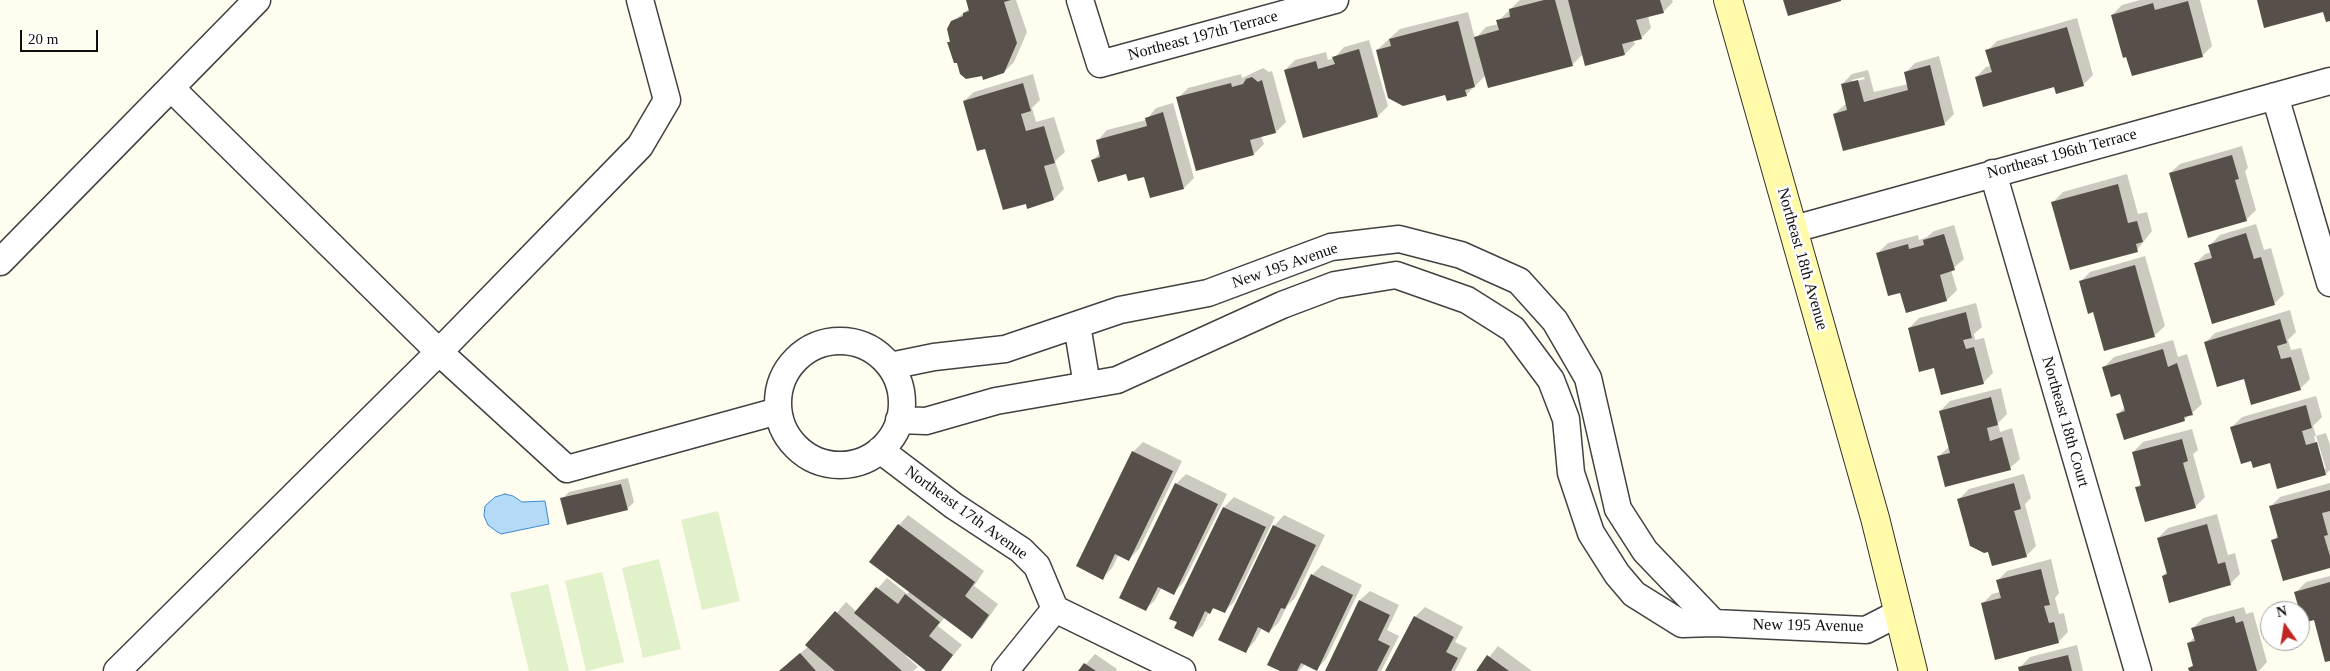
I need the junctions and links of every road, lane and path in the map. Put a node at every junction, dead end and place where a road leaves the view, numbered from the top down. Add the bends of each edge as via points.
1 (257, 0) edge
2 (640, 0) edge
3 (1080, 0) edge
4 (1335, 0) edge
5 (1728, 0) edge
6 (2330, 81) edge
7 (171, 88) junction
8 (2275, 96) junction
9 (1992, 173) junction
10 (1794, 229) junction
11 (0, 262) edge
12 (2330, 282) edge
13 (1077, 325) junction
14 (439, 352) junction
15 (890, 366) junction
16 (1087, 385) junction
17 (778, 411) junction
18 (899, 420) junction
19 (880, 450) junction
20 (1875, 518) junction
21 (1055, 609) junction
22 (1898, 612) junction
23 (1714, 623) junction
24 (117, 671) edge
25 (1005, 671) edge
26 (1182, 671) edge
27 (1913, 671) edge
28 (1927, 671) edge
29 (2138, 671) edge

1 - 7 street
2 - 14 street via 667,100 640,146
3 - 4 street, Northeast 197th Terrace via 1100,64
5 - 10 street, Northeast 18th Avenue
6 - 8 street, Northeast 196th Terrace
7 - 11 street
7 - 14 street
8 - 9 street, Northeast 196th Terrace
8 - 12 street
9 - 10 street, Northeast 196th Terrace
9 - 29 street, Northeast 18th Court
10 - 20 street, Northeast 18th Avenue
13 - 15 street, New 195 Avenue via 1006,349 934,357
13 - 16 street
13 - 23 street, New 195 Avenue via 1120,310 1208,293 1331,247 1366,242 1399,239 1461,256 1519,281 1555,321 1588,378 1618,509 1645,551
14 - 17 street via 567,468
14 - 24 street
15 - 17 street via 875,352 856,343 836,341 816,346 798,356 786,372 779,391
15 - 18 street via 900,386 902,406
16 - 18 street, New 195 Avenue via 996,401 926,421
16 - 23 street, New 195 Avenue via 1117,380 1282,305 1335,285 1396,275 1467,300 1513,328 1550,380 1566,420 1571,473 1591,533 1617,574 1634,594 1682,624
17 - 19 street via 783,430 795,447 811,459 830,465 851,464
18 - 19 street via 887,444
19 - 21 street, Northeast 17th Avenue via 954,506 1021,550 1038,566
20 - 22 street, Northeast 18th Avenue
20 - 28 street, Northeast 18th Avenue
21 - 25 street
21 - 26 street
22 - 23 street, New 195 Avenue via 1866,630
22 - 27 street, Northeast 18th Avenue

